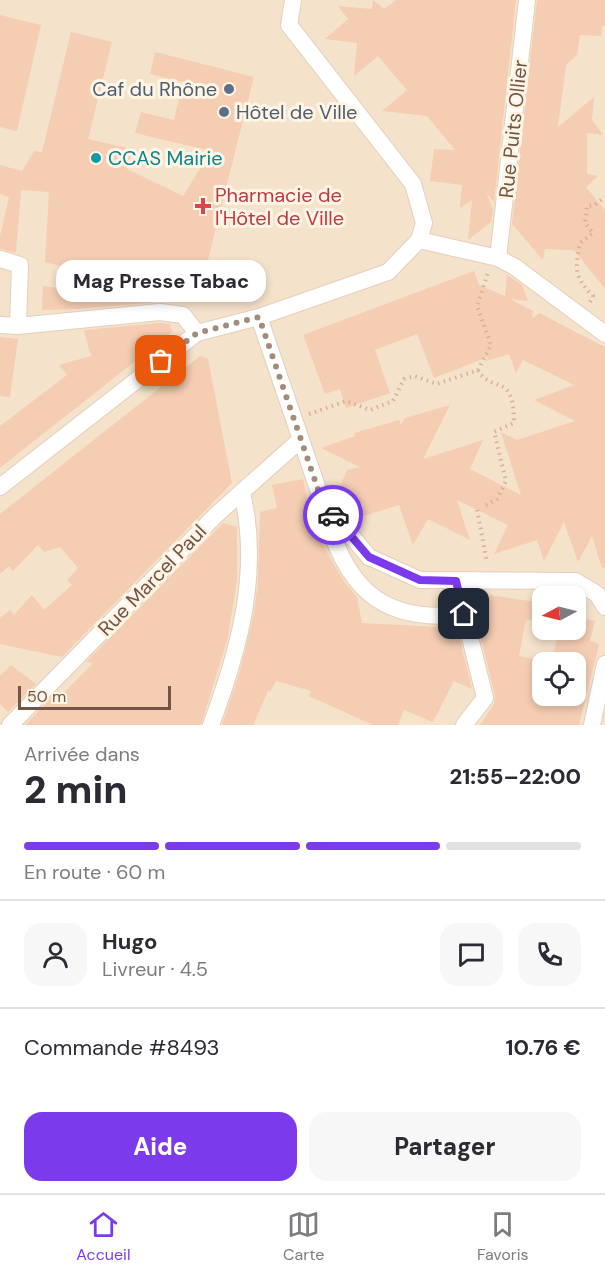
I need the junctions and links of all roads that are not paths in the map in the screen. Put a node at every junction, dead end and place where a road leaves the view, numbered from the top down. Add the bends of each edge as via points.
1 (293, 0) edge
2 (527, 0) edge
3 (419, 240) junction
4 (497, 258) junction
5 (0, 259) edge
6 (259, 317) junction
7 (0, 325) edge
8 (18, 326) junction
9 (197, 333) junction
10 (605, 334) edge
11 (299, 441) junction
12 (0, 488) edge
13 (242, 493) junction
14 (322, 501) junction
15 (456, 581) junction
16 (605, 607) edge
17 (464, 614) junction
18 (605, 664) edge
19 (10, 725) edge
20 (211, 725) edge
21 (464, 725) edge
22 (592, 725) edge

1 - 3 street via 288,25 413,184 424,223
2 - 4 street, Rue Puits Ollier
3 - 4 street
3 - 6 street via 388,272
4 - 10 street
5 - 8 street via 20,265
6 - 9 street
6 - 11 street
7 - 8 street
8 - 9 street via 160,312 183,315
9 - 12 street
11 - 13 street, Rue Marcel Paul
11 - 14 street
13 - 19 street, Rue Marcel Paul via 216,514
13 - 20 street via 250,527 247,602 228,680
14 - 15 street via 369,557 420,580
14 - 17 street via 330,533 361,587 375,600 417,616
15 - 16 street via 575,582 597,594
15 - 17 street
17 - 21 street via 485,698
18 - 22 street

